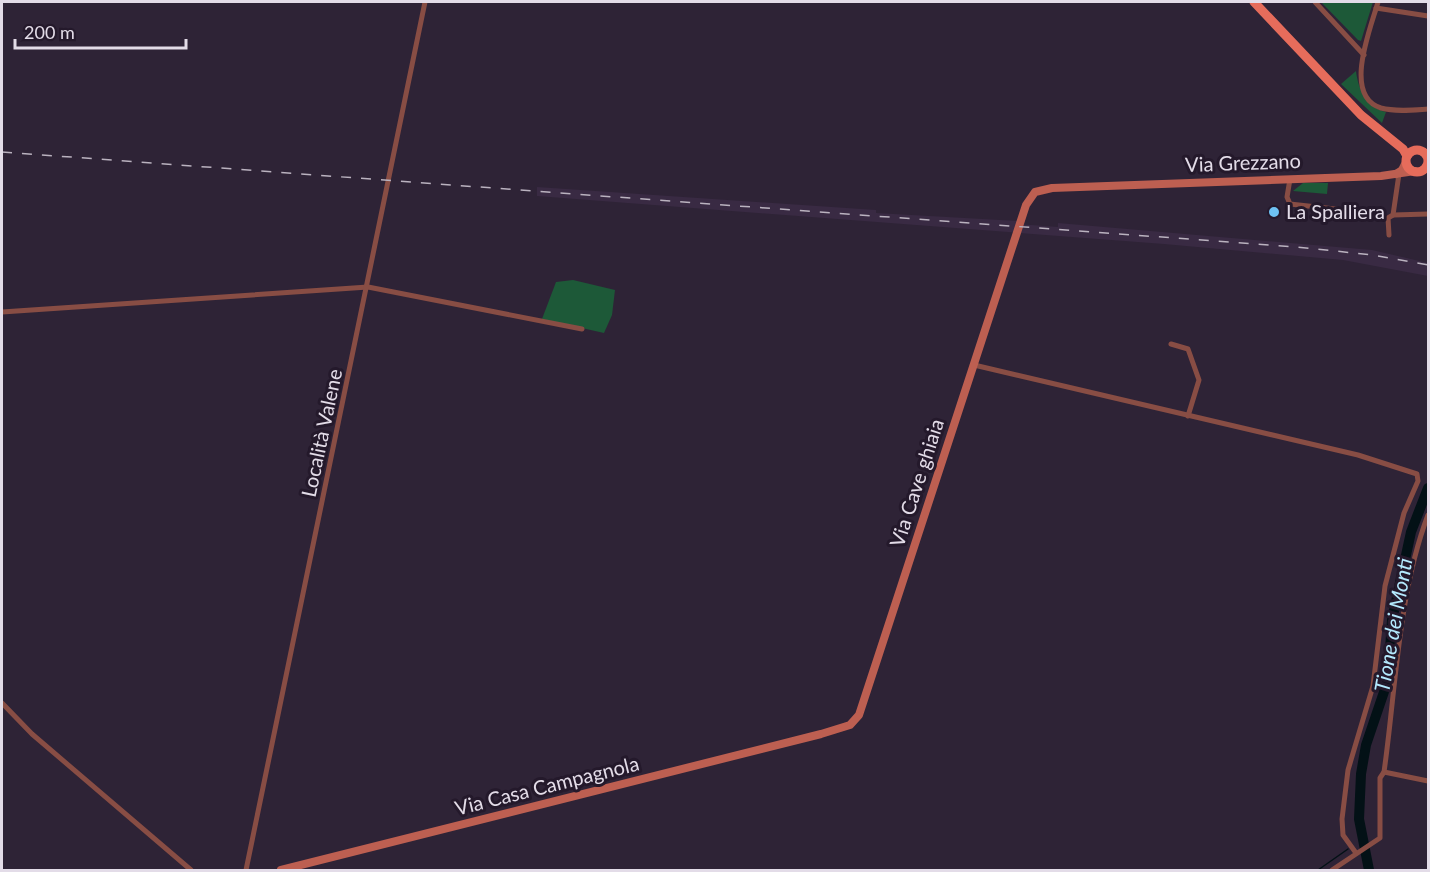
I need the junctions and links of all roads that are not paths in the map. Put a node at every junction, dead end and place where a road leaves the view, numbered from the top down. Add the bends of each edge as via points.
1 (425, 2) edge
2 (1254, 2) edge
3 (1316, 2) edge
4 (1378, 2) edge
5 (1376, 8) junction
6 (1428, 16) edge
7 (1364, 55) junction
8 (1428, 110) edge
9 (1377, 128) junction
10 (1417, 150) junction
11 (1428, 158) edge
12 (1407, 159) junction
13 (1422, 171) edge
14 (1396, 175) junction
15 (1290, 179) junction
16 (1344, 210) dead end
17 (1428, 213) edge
18 (1393, 215) junction
19 (1021, 220) joint
20 (1389, 235) dead end
21 (368, 287) junction
22 (2, 312) edge
23 (582, 329) dead end
24 (1171, 344) dead end
25 (974, 365) junction
26 (1188, 416) junction
27 (1428, 515) edge
28 (2, 703) edge
29 (821, 734) joint
30 (1384, 772) junction
31 (1428, 781) edge
32 (1356, 853) junction
33 (191, 870) edge
34 (246, 870) edge
35 (281, 870) edge
36 (1332, 870) edge

1 - 21 street, Località Valene
2 - 9 main road via 1360,115
3 - 7 street
4 - 5 street
5 - 6 street
5 - 7 street
7 - 8 street via 1360,81 1373,103 1393,110
9 - 10 main road
9 - 12 main road
10 - 11 main road
10 - 12 main road
11 - 13 main road
12 - 13 main road
12 - 14 street
13 - 14 street, Via Grezzano
14 - 15 street, Via Grezzano
14 - 18 street
15 - 16 street via 1290,204
15 - 19 street, Via Grezzano via 1043,189 1035,192
17 - 18 street
18 - 20 street via 1388,218
19 - 25 street, Via Cave ghiaia
21 - 22 street
21 - 23 street
21 - 34 street, Località Valene
24 - 26 street via 1188,349 1199,380
25 - 26 street
25 - 29 street, Via Cave ghiaia via 859,715 849,725
26 - 32 street via 1358,455 1418,474 1385,586 1373,686 1348,770 1341,819 1343,835
27 - 30 street via 1403,618
28 - 33 street via 32,734
29 - 35 street, Via Casa Campagnola
30 - 31 street
30 - 32 street via 1380,778 1380,837
32 - 36 street

